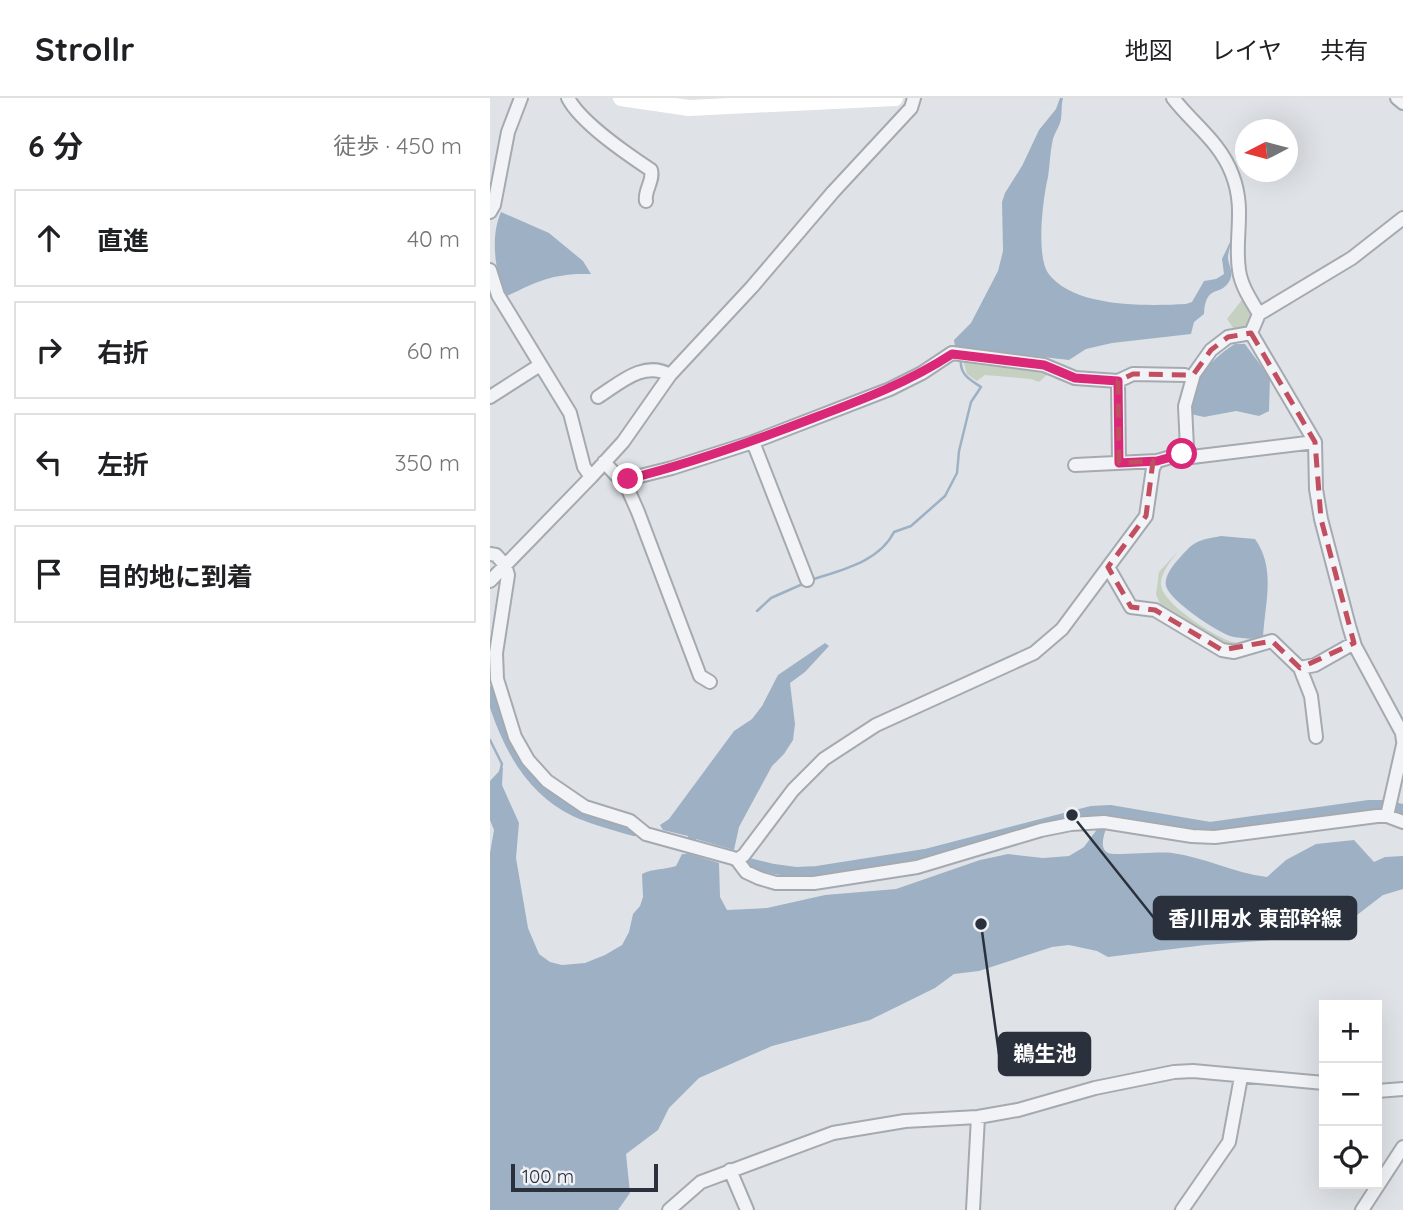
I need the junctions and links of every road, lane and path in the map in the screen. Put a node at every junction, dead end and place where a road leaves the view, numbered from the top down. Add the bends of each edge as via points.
1 (521, 98) edge
2 (568, 98) edge
3 (621, 98) edge
4 (895, 98) edge
5 (914, 98) edge
6 (1173, 98) edge
7 (1397, 98) edge
8 (1403, 103) edge
9 (646, 201) dead end
10 (490, 212) edge
11 (1403, 219) edge
12 (490, 270) edge
13 (1259, 314) junction
14 (1251, 333) junction
15 (1211, 350) junction
16 (540, 365) junction
17 (670, 375) junction
18 (1185, 375) junction
19 (1118, 381) junction
20 (490, 397) edge
21 (598, 397) dead end
22 (1185, 417) junction
23 (753, 442) junction
24 (1315, 442) junction
25 (1184, 452) junction
26 (1157, 461) junction
27 (604, 462) junction
28 (1119, 463) junction
29 (1075, 465) dead end
30 (591, 477) junction
31 (623, 478) junction
32 (490, 554) edge
33 (505, 565) junction
34 (1108, 567) junction
35 (807, 580) dead end
36 (490, 581) edge
37 (1354, 643) junction
38 (1300, 668) junction
39 (710, 682) dead end
40 (1316, 737) dead end
41 (1403, 743) edge
42 (1398, 788) edge
43 (1387, 816) junction
44 (1403, 822) edge
45 (735, 859) junction
46 (1241, 1077) junction
47 (1319, 1083) edge
48 (1403, 1089) edge
49 (1382, 1091) edge
50 (978, 1117) junction
51 (1403, 1147) edge
52 (730, 1170) junction
53 (669, 1210) edge
54 (747, 1210) edge
55 (973, 1210) edge
56 (1182, 1210) edge
57 (1362, 1210) edge

1 - 10 street via 508,132
2 - 9 street via 580,115 651,170
3 - 4 main road via 700,108
5 - 17 street via 911,108
6 - 13 street via 1211,138 1233,175 1241,221 1238,268
7 - 8 street
11 - 13 street via 1352,258
12 - 16 street via 498,295
13 - 14 street
14 - 15 street via 1228,337
14 - 24 street
15 - 18 street
15 - 22 street via 1194,374
16 - 20 street
16 - 30 street via 570,413 584,467
17 - 21 street via 648,369
17 - 27 street
18 - 19 street via 1133,374
18 - 22 street via 1181,404
19 - 23 street via 1075,378 1044,365 952,354 890,389
19 - 28 street
22 - 25 street
23 - 31 street
23 - 35 street
24 - 25 street via 1192,457
24 - 37 street via 1321,519
25 - 26 street
26 - 28 street
26 - 34 street via 1146,516
27 - 30 street
27 - 31 street
28 - 29 street
30 - 33 street
31 - 39 street via 700,676
32 - 33 street
33 - 36 street
33 - 45 street via 509,575 496,653 497,679 515,737 528,760 547,781 585,807 630,821 646,834
34 - 38 street via 1131,607 1155,610 1222,650 1234,652 1272,641
34 - 45 street via 1062,629 1034,653 876,724 824,759 793,790 744,855
37 - 38 street via 1315,665
37 - 41 street via 1402,733
38 - 40 street via 1311,696
41 - 42 street
42 - 43 street
43 - 44 street
43 - 45 street via 1215,837 1104,822 1071,824 917,867 814,883 759,878
46 - 47 street
46 - 50 street via 1174,1072
46 - 56 street via 1229,1142
48 - 49 street
50 - 52 street via 905,1121 833,1133
50 - 55 street
51 - 57 street
52 - 53 street via 701,1182
52 - 54 street

